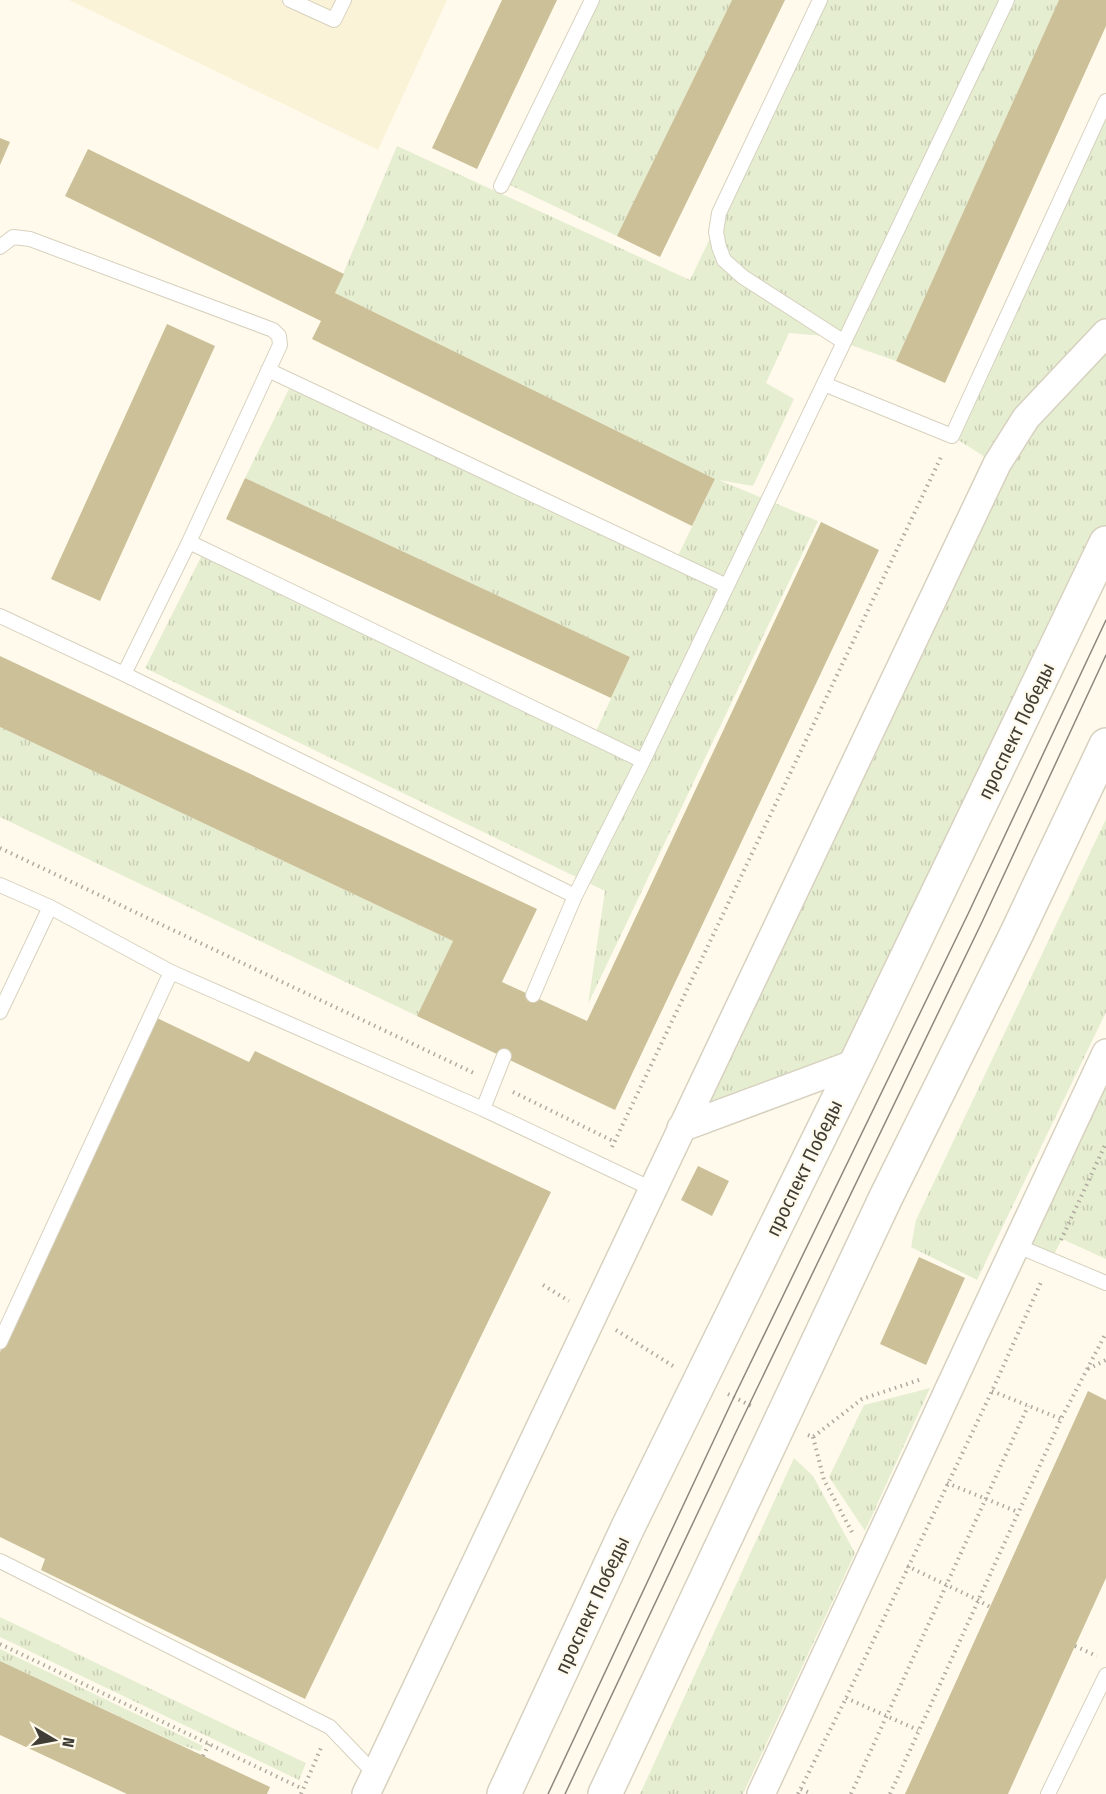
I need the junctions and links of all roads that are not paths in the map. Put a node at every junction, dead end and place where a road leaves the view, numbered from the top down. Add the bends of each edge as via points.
1 (290, 0) edge
2 (344, 0) edge
3 (592, 0) edge
4 (820, 0) edge
5 (1007, 0) edge
6 (1106, 101) edge
7 (501, 186) dead end
8 (0, 247) edge
9 (1106, 333) edge
10 (844, 342) junction
11 (268, 370) junction
12 (824, 384) junction
13 (189, 542) junction
14 (1106, 543) edge
15 (727, 586) junction
16 (0, 616) edge
17 (124, 674) junction
18 (1106, 745) edge
19 (643, 761) junction
20 (0, 885) edge
21 (575, 896) junction
22 (50, 908) junction
23 (171, 972) junction
24 (533, 995) dead end
25 (0, 1012) edge
26 (1106, 1053) edge
27 (504, 1056) dead end
28 (856, 1063) junction
29 (483, 1109) junction
30 (681, 1128) junction
31 (652, 1190) junction
32 (1015, 1245) junction
33 (1106, 1283) edge
34 (0, 1342) edge
35 (0, 1561) edge
36 (1106, 1675) edge
37 (371, 1784) edge
38 (504, 1794) edge
39 (605, 1794) edge
40 (761, 1794) edge
41 (1048, 1794) edge

1 - 2 lane via 334,20
3 - 7 lane
4 - 10 lane via 719,213 716,232 724,260 743,277
5 - 10 lane
6 - 12 lane via 952,436
8 - 11 lane via 13,237 30,239 273,330 280,345
9 - 30 street via 1026,418 997,464
10 - 12 lane
11 - 13 lane
11 - 15 lane
12 - 15 lane
13 - 17 lane
13 - 19 lane
14 - 28 main road, проспект Победы
15 - 19 lane
16 - 17 lane
17 - 21 lane
18 - 39 main road via 886,1197
19 - 21 lane
20 - 22 lane
21 - 24 lane
22 - 23 lane
22 - 25 lane
23 - 29 lane
23 - 34 lane
26 - 32 street
27 - 29 lane
28 - 30 street
28 - 38 main road, проспект Победы via 628,1527
29 - 31 lane
30 - 31 street
31 - 37 street
32 - 33 lane
32 - 40 street
35 - 37 lane via 330,1727
36 - 41 lane

